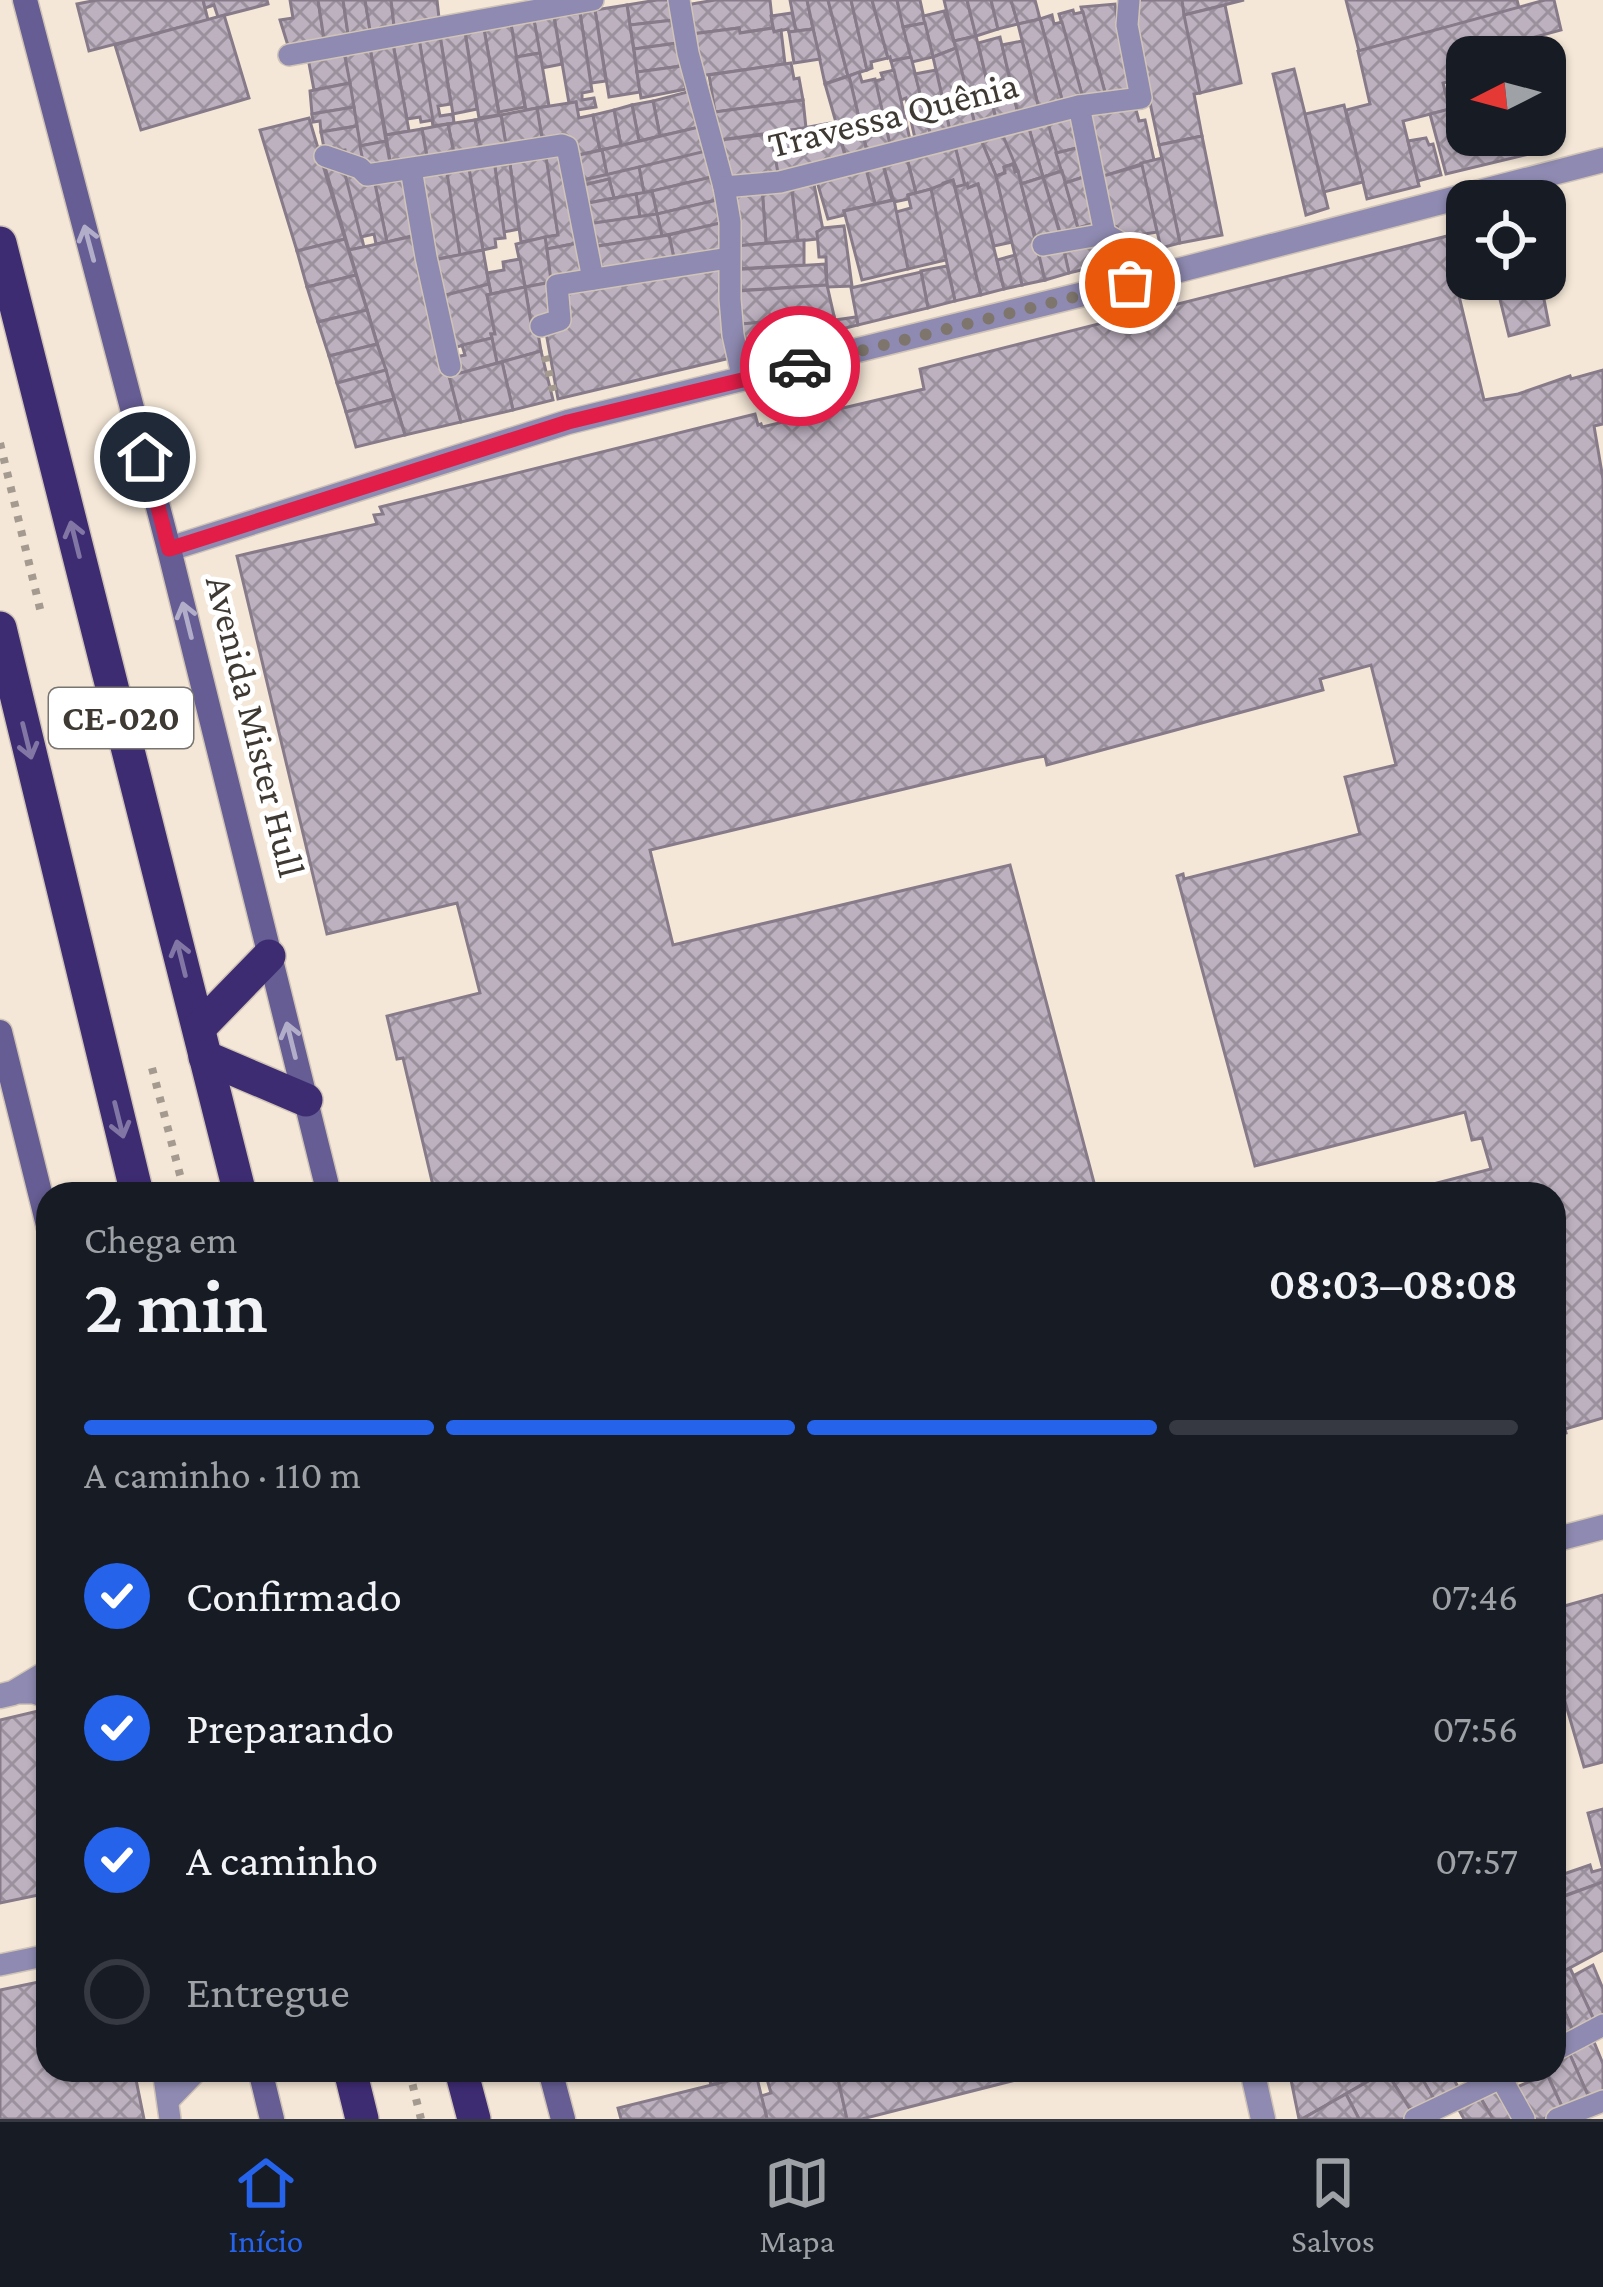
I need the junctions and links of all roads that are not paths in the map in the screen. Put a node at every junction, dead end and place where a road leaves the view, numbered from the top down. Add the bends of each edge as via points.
1 (26, 0) edge
2 (593, 0) edge
3 (680, 0) edge
4 (1129, 0) edge
5 (289, 56) dead end
6 (1078, 106) junction
7 (325, 157) dead end
8 (1603, 160) edge
9 (411, 169) junction
10 (724, 187) junction
11 (1105, 234) junction
12 (0, 243) edge
13 (1042, 245) dead end
14 (729, 258) junction
15 (1172, 272) junction
16 (593, 279) junction
17 (541, 326) road end
18 (450, 366) dead end
19 (743, 380) junction
20 (169, 549) junction
21 (0, 628) edge
22 (269, 956) junction
23 (0, 1032) edge
24 (202, 1042) junction
25 (306, 1100) junction
26 (37, 1182) edge
27 (133, 1182) edge
28 (237, 1182) edge
29 (326, 1182) edge
30 (1603, 1527) edge
31 (1566, 1537) edge
32 (36, 1678) edge
33 (6, 1694) edge
34 (36, 1694) edge
35 (36, 1958) edge
36 (0, 1965) edge
37 (1603, 2025) edge
38 (1566, 2044) edge
39 (189, 2082) edge
40 (263, 2082) edge
41 (353, 2082) edge
42 (464, 2082) edge
43 (553, 2082) edge
44 (1255, 2082) edge
45 (1492, 2082) edge
46 (1512, 2082) edge
47 (1603, 2101) edge
48 (170, 2109) edge
49 (272, 2119) edge
50 (362, 2119) edge
51 (473, 2119) edge
52 (562, 2119) edge
53 (1263, 2119) edge
54 (1414, 2119) edge
55 (1524, 2119) edge
56 (1557, 2119) edge

20 -> 1 main road, Avenida Mister Hull
2 - 5 lane
3 - 10 lane
4 - 6 lane, Travessa Quênia via 1141,98
6 - 10 lane, Travessa Quênia via 780,182
6 - 11 lane
7 - 9 lane via 368,175
8 - 15 street
9 - 16 lane via 567,148
9 - 18 lane
10 - 14 lane
11 - 13 lane
11 - 15 lane
24 -> 12 highway, CE-020
14 - 16 lane
14 - 19 lane
15 - 19 street
16 - 17 lane via 556,285 560,320
19 - 20 street via 568,422
22 -> 20 main road, Avenida Mister Hull
21 -> 27 highway, CE-020
22 - 24 highway
25 -> 22 main road, Avenida Mister Hull
23 - 26 main road
24 - 25 highway
24 - 28 highway, CE-020
25 - 29 main road, Avenida Mister Hull
30 - 31 street
32 - 33 street
33 - 34 lane
35 - 36 lane
37 - 38 lane
39 - 48 lane
40 - 49 main road
41 - 50 highway
42 - 51 highway
43 - 52 main road
44 - 53 street
45 - 54 lane
46 - 55 lane
47 - 56 lane

